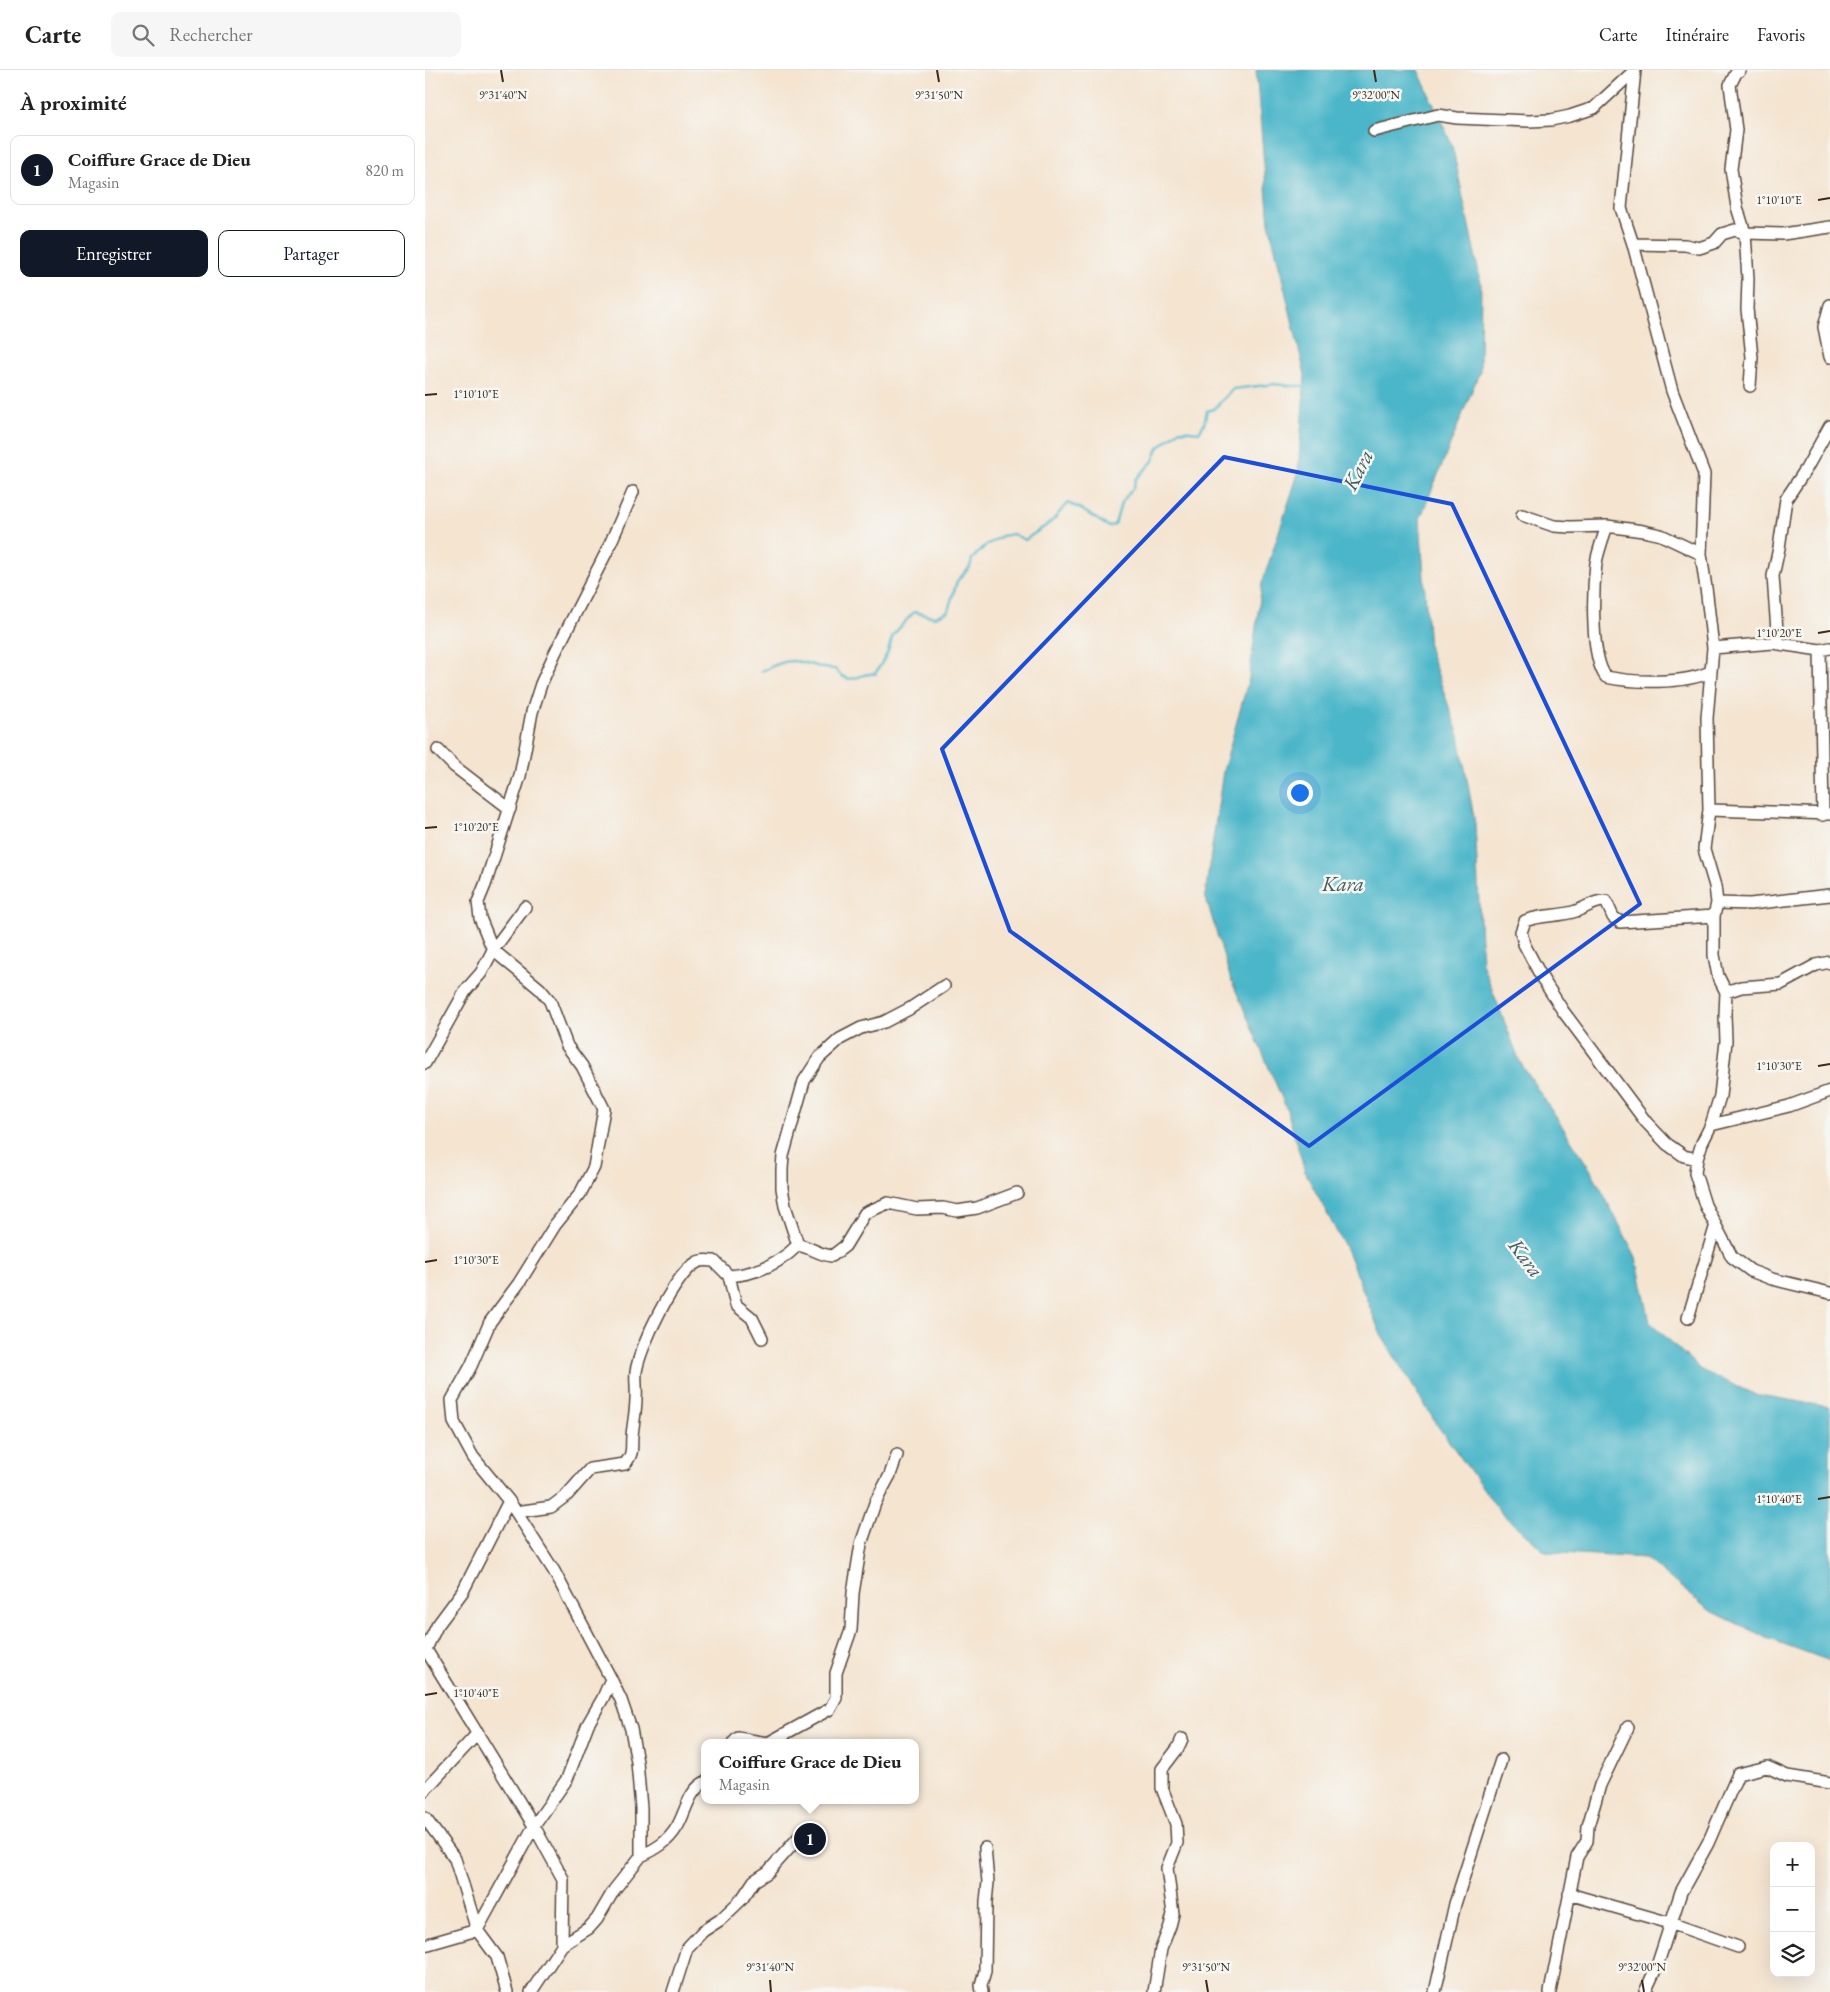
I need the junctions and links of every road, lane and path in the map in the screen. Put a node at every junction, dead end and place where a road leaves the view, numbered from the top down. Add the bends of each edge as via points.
1 (1634, 70) edge
2 (1737, 71) edge
3 (1374, 131) dead end
4 (1830, 227) edge
5 (1745, 234) junction
6 (1633, 244) junction
7 (1830, 306) edge
8 (1830, 357) edge
9 (1750, 386) dead end
10 (1830, 426) edge
11 (633, 492) dead end
12 (1522, 515) dead end
13 (1607, 526) junction
14 (1701, 554) junction
15 (1778, 644) junction
16 (1713, 648) junction
17 (1825, 649) edge
18 (1710, 672) junction
19 (438, 750) dead end
20 (510, 808) junction
21 (1709, 810) junction
22 (1827, 814) edge
23 (1830, 895) edge
24 (1717, 904) junction
25 (525, 907) dead end
26 (1715, 916) junction
27 (493, 950) junction
28 (1830, 962) edge
29 (944, 986) dead end
30 (1726, 992) junction
31 (425, 1063) edge
32 (1830, 1091) edge
33 (1711, 1125) junction
34 (1697, 1159) junction
35 (1017, 1193) dead end
36 (1715, 1228) junction
37 (798, 1245) junction
38 (729, 1276) junction
39 (1830, 1293) edge
40 (1688, 1318) dead end
41 (762, 1338) dead end
42 (897, 1455) dead end
43 (509, 1501) junction
44 (516, 1512) junction
45 (426, 1648) edge
46 (611, 1679) junction
47 (1628, 1727) dead end
48 (478, 1733) junction
49 (775, 1739) edge
50 (1182, 1739) dead end
51 (1501, 1760) dead end
52 (1830, 1783) edge
53 (701, 1784) edge
54 (425, 1790) edge
55 (425, 1818) edge
56 (533, 1826) junction
57 (800, 1836) dead end
58 (985, 1848) dead end
59 (641, 1856) junction
60 (1569, 1894) junction
61 (1670, 1923) junction
62 (477, 1930) junction
63 (425, 1945) edge
64 (562, 1945) junction
65 (1738, 1947) dead end
66 (507, 1992) edge
67 (531, 1992) edge
68 (673, 1992) edge
69 (982, 1992) edge
70 (1154, 1992) edge
71 (1435, 1992) edge
72 (1550, 1992) edge
73 (1645, 1992) edge

1 - 3 street via 1594,108 1570,116 1529,121 1438,115
1 - 6 street via 1621,208
2 - 5 street via 1730,86 1736,130 1731,169
4 - 5 street via 1783,234
5 - 6 street via 1735,230 1721,234 1714,243 1699,248
5 - 9 street via 1752,357
6 - 14 street via 1672,391 1704,474
7 - 8 street via 1824,327
10 - 15 street via 1786,499 1773,576
11 - 20 street via 541,684 532,712 521,776
12 - 13 street via 1554,526
13 - 14 street via 1661,535
13 - 18 street via 1596,562 1596,650 1601,670 1606,677 1626,679 1688,680
14 - 16 street
15 - 16 street
15 - 17 street
16 - 18 street
17 - 22 street
18 - 21 street via 1707,718
19 - 20 street via 455,767
20 - 27 street via 478,902 480,918
21 - 22 street
21 - 24 street via 1704,849
23 - 24 street via 1750,904
24 - 26 street
25 - 27 street
26 - 30 street via 1714,955 1718,976
26 - 34 street via 1620,922 1613,917 1606,901 1600,900 1578,911 1537,916 1525,921 1521,932 1524,944 1553,994 1645,1122 1683,1156
27 - 31 street via 481,973 466,990
27 - 43 street via 550,1001 567,1046 582,1066 604,1109 594,1167 580,1194 555,1225 490,1322 471,1366 451,1400 454,1422 473,1457
28 - 30 street via 1816,965 1781,984 1741,987
29 - 37 street via 884,1022 840,1038 819,1058 804,1081 782,1163 785,1206
30 - 33 street via 1723,1073
32 - 33 street via 1789,1106
33 - 34 street
34 - 36 street via 1697,1185
35 - 37 street via 977,1208 957,1211 917,1209 888,1203 865,1213 845,1246 832,1256 820,1255 809,1247
36 - 39 street via 1732,1257 1751,1271
36 - 40 street
37 - 38 street via 768,1267 746,1275
38 - 41 street via 736,1306 752,1318
38 - 44 street via 714,1261 694,1263 656,1318 642,1347 636,1373 633,1454 625,1464 590,1468 567,1496 551,1507
42 - 49 street via 861,1544 851,1630 836,1673 836,1698 830,1709
43 - 44 street
43 - 45 street via 463,1591 437,1626
44 - 46 street via 554,1570
45 - 48 street
46 - 56 street via 588,1724 567,1779
46 - 59 street via 631,1729 637,1762
47 - 60 street via 1600,1785 1587,1841 1577,1857
48 - 54 street
48 - 56 street
50 - 70 street via 1162,1769 1162,1788 1176,1824 1177,1843 1167,1868 1173,1914 1161,1948
51 - 71 street via 1455,1904
52 - 61 street via 1787,1776 1767,1767 1738,1774 1709,1843 1681,1892
53 - 59 street via 691,1796 677,1828 661,1847
55 - 62 street via 455,1859
56 - 62 street
56 - 64 street via 563,1879
57 - 68 street via 768,1872 755,1881 742,1899 687,1948
58 - 69 street via 988,1882
59 - 64 street via 614,1890 597,1919
60 - 61 street
60 - 72 street
61 - 65 street
61 - 73 street
62 - 63 street
62 - 66 street via 497,1957
64 - 67 street

